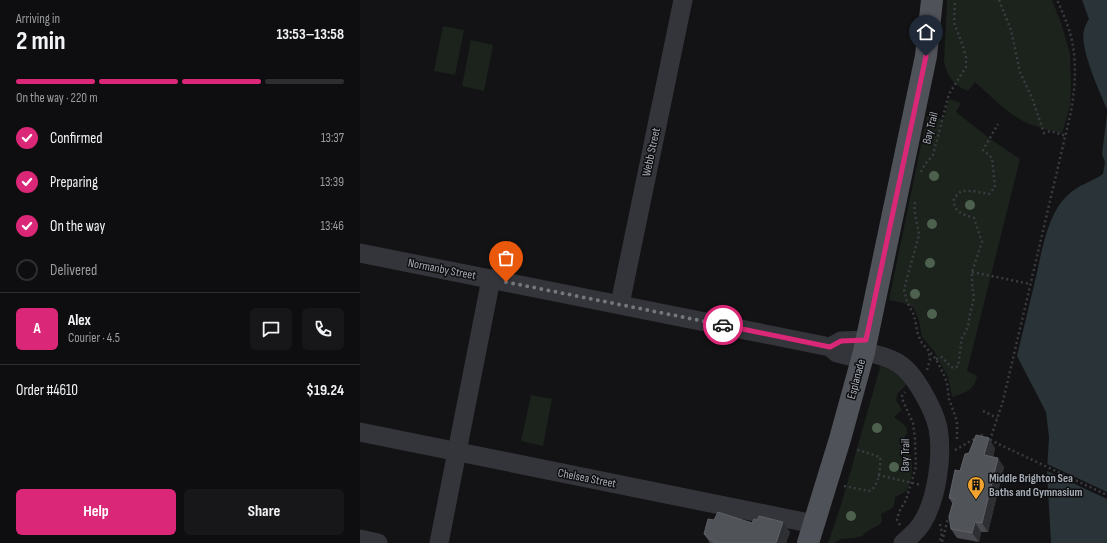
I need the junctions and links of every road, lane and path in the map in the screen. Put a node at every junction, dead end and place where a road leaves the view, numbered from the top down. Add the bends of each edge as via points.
1 (683, 0) edge
2 (932, 0) edge
3 (955, 0) edge
4 (999, 0) edge
5 (1057, 0) edge
6 (998, 124) dead end
7 (1066, 136) junction
8 (920, 175) dead end
9 (915, 198) dead end
10 (360, 253) edge
11 (972, 272) junction
12 (491, 279) junction
13 (1030, 284) junction
14 (620, 304) junction
15 (864, 350) junction
16 (929, 352) dead end
17 (936, 359) dead end
18 (906, 390) dead end
19 (983, 411) dead end
20 (997, 418) junction
21 (360, 432) edge
22 (990, 440) junction
23 (854, 449) dead end
24 (955, 450) dead end
25 (457, 452) junction
26 (878, 475) junction
27 (912, 483) junction
28 (844, 486) dead end
29 (923, 486) dead end
30 (1107, 495) edge
31 (950, 514) edge
32 (939, 521) dead end
33 (811, 533) edge
34 (360, 539) edge
35 (907, 540) edge
36 (378, 543) edge
37 (439, 543) edge

1 - 14 street, Webb Street
2 - 15 main road, Esplanade via 926,56
3 - 8 path, Bay Trail via 954,23 966,57 966,67 949,94 933,155
4 - 7 path via 1011,30 1020,72 1044,133 1050,131
5 - 7 path via 1072,41 1074,62 1074,95
6 - 11 path via 983,150 992,158 995,187 989,194 961,191 954,198 957,211 974,218 982,242
7 - 13 path
9 - 16 path via 914,212 919,235 904,294 914,315 918,335
10 - 12 street, Normanby Street
11 - 13 path
11 - 17 path via 974,298 968,327 962,338 958,366 951,367 942,357
12 - 14 street, Normanby Street
12 - 25 street
13 - 20 path
14 - 15 street, Normanby Street via 830,347 837,353
15 - 33 main road, Esplanade
15 - 35 street, Normanby Street via 880,355 904,368 932,408 938,428 939,462 933,496 926,516
18 - 27 path, Bay Trail via 902,398 913,423 916,450 916,467
19 - 20 path
20 - 22 path
21 - 25 street, Chelsea Street
22 - 24 path via 981,436
22 - 30 path
23 - 26 path via 880,457
25 - 33 street, Chelsea Street
25 - 37 street
26 - 27 path
26 - 28 path via 870,492
27 - 29 path
27 - 35 path, Bay Trail via 897,520
31 - 32 path via 957,520 948,518 942,542
34 - 36 street

